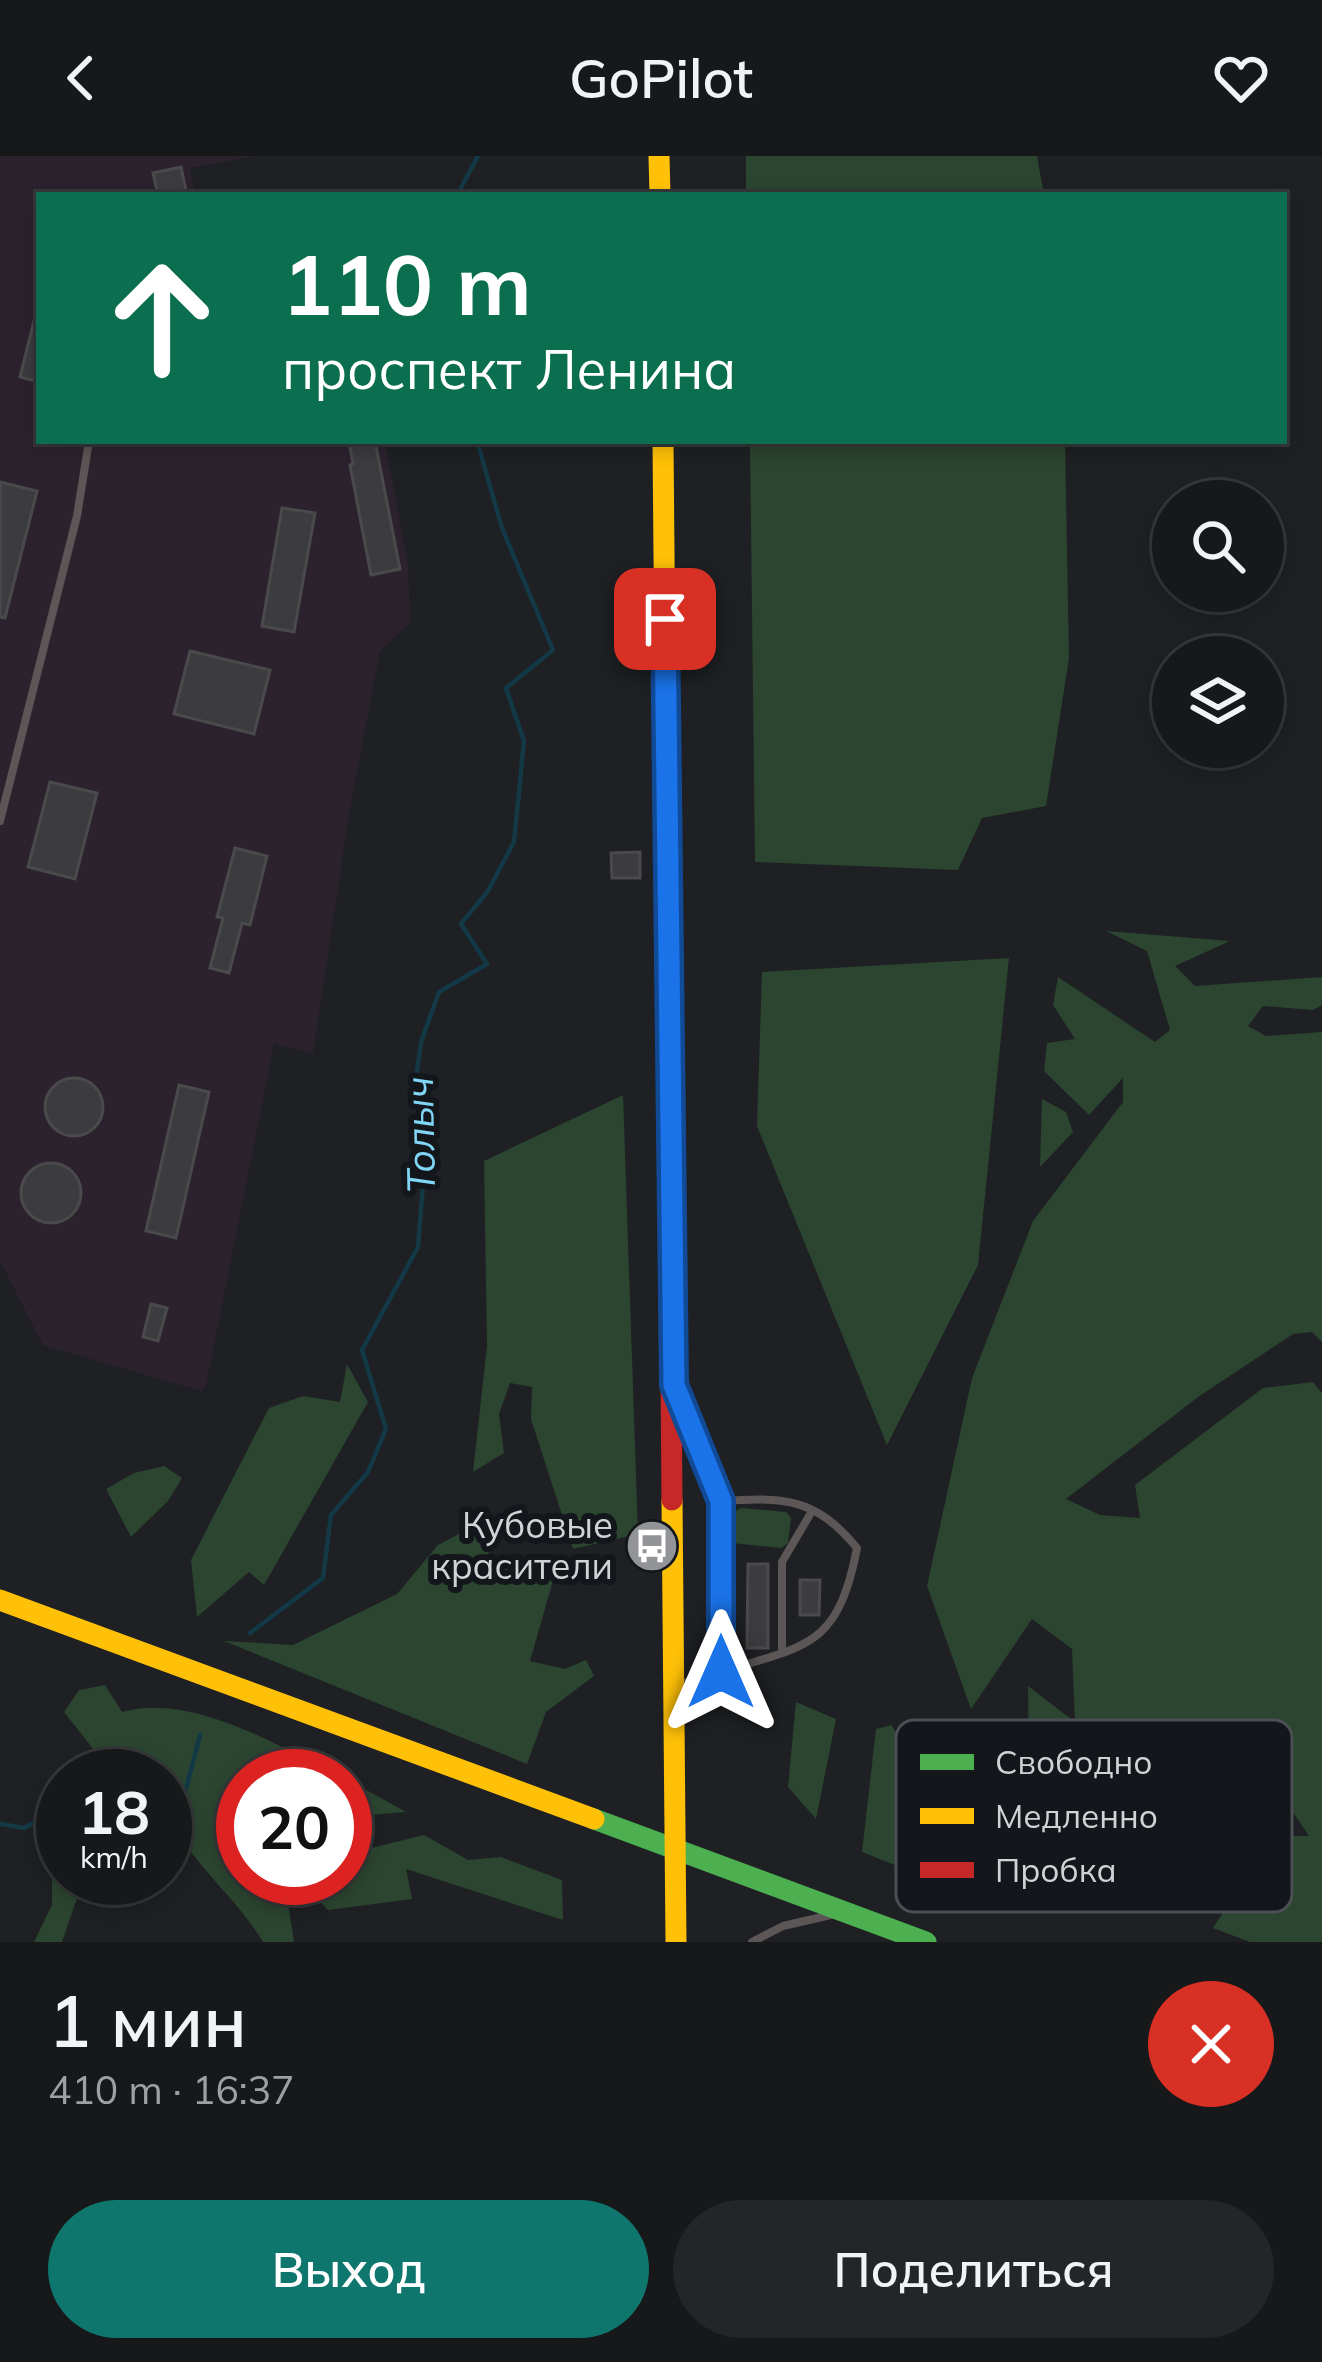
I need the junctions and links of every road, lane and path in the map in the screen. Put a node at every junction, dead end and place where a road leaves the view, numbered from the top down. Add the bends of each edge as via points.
1 (659, 156) edge
2 (660, 192) edge
3 (89, 444) edge
4 (663, 444) edge
5 (0, 821) edge
6 (674, 1385) junction
7 (721, 1501) junction
8 (812, 1511) junction
9 (0, 1600) edge
10 (782, 1653) junction
11 (721, 1672) junction
12 (675, 1685) junction
13 (674, 1849) junction
14 (845, 1912) junction
15 (676, 1942) edge
16 (752, 1942) edge
17 (926, 1942) edge

1 - 2 main road
3 - 5 lane
4 - 6 main road
6 - 7 lane
6 - 12 main road
7 - 8 lane via 778,1498
7 - 11 lane
8 - 10 lane via 782,1562
8 - 10 lane via 834,1520 857,1548 850,1587 826,1632
9 - 13 main road
10 - 11 lane
11 - 12 lane
12 - 13 main road
13 - 14 main road
13 - 15 main road
14 - 16 lane
14 - 17 main road

